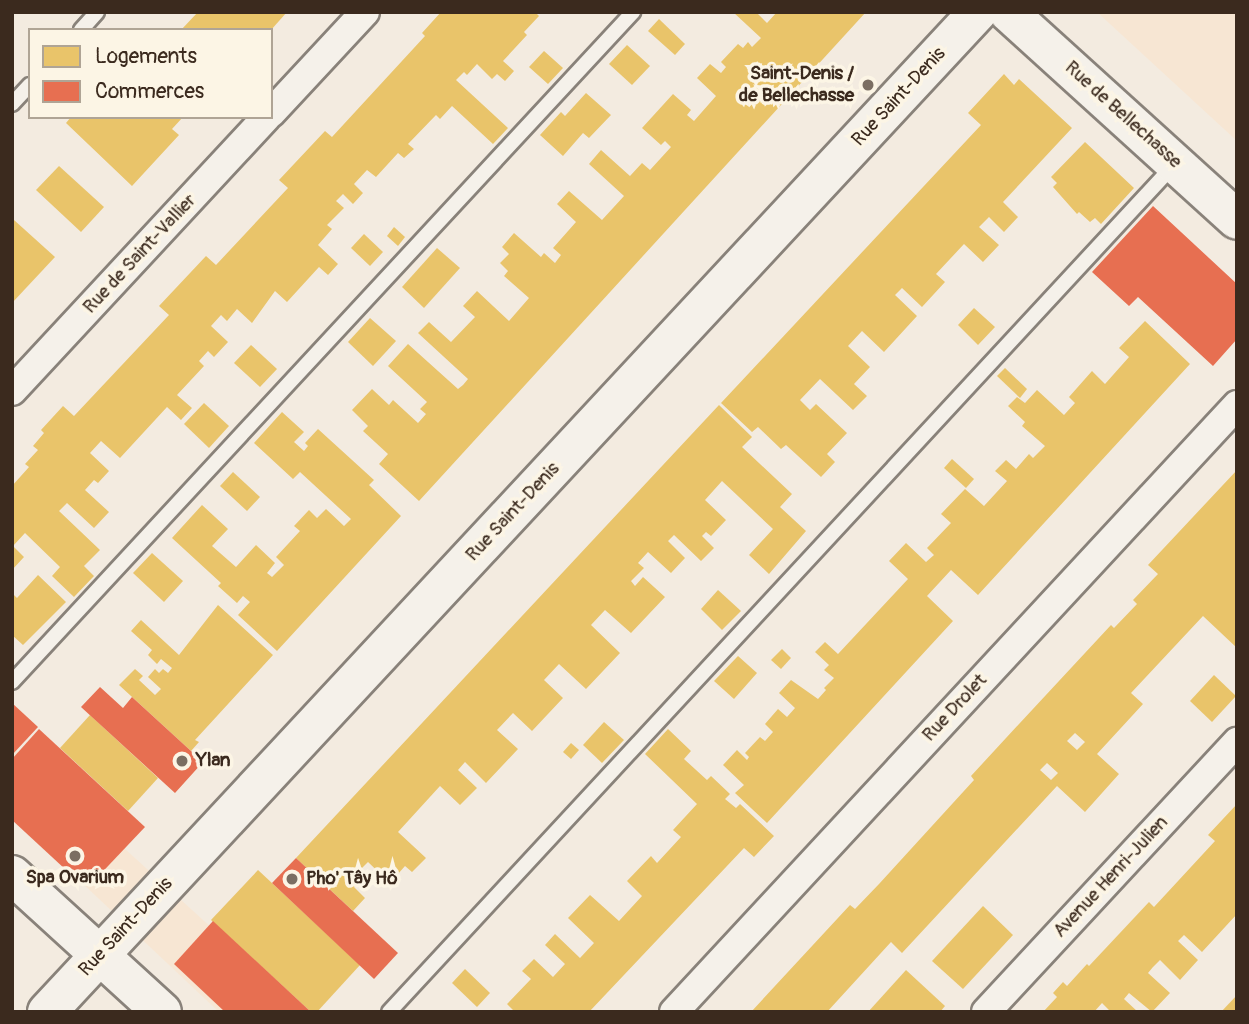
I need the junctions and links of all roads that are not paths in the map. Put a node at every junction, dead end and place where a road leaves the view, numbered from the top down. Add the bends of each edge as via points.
1 (97, 12) edge
2 (365, 12) edge
3 (633, 12) edge
4 (978, 12) edge
5 (1008, 12) edge
6 (83, 28) edge
7 (28, 87) edge
8 (12, 104) edge
9 (273, 111) edge
10 (265, 119) edge
11 (1176, 163) junction
12 (1237, 220) edge
13 (12, 391) edge
14 (1237, 405) edge
15 (12, 682) edge
16 (1237, 742) edge
17 (12, 875) edge
18 (99, 955) junction
19 (47, 1012) edge
20 (162, 1012) edge
21 (389, 1012) edge
22 (674, 1012) edge
23 (986, 1012) edge

1 - 6 lane
2 - 9 street
3 - 15 lane
4 - 18 main road, Rue Saint-Denis
5 - 11 main road, Rue de Bellechasse
7 - 8 lane
10 - 13 street, Rue de Saint-Vallier
11 - 12 main road, Rue de Bellechasse
11 - 21 lane
14 - 22 street, Rue Drolet
16 - 23 street, Avenue Henri-Julien
17 - 18 main road
18 - 19 main road, Rue Saint-Denis
18 - 20 main road

